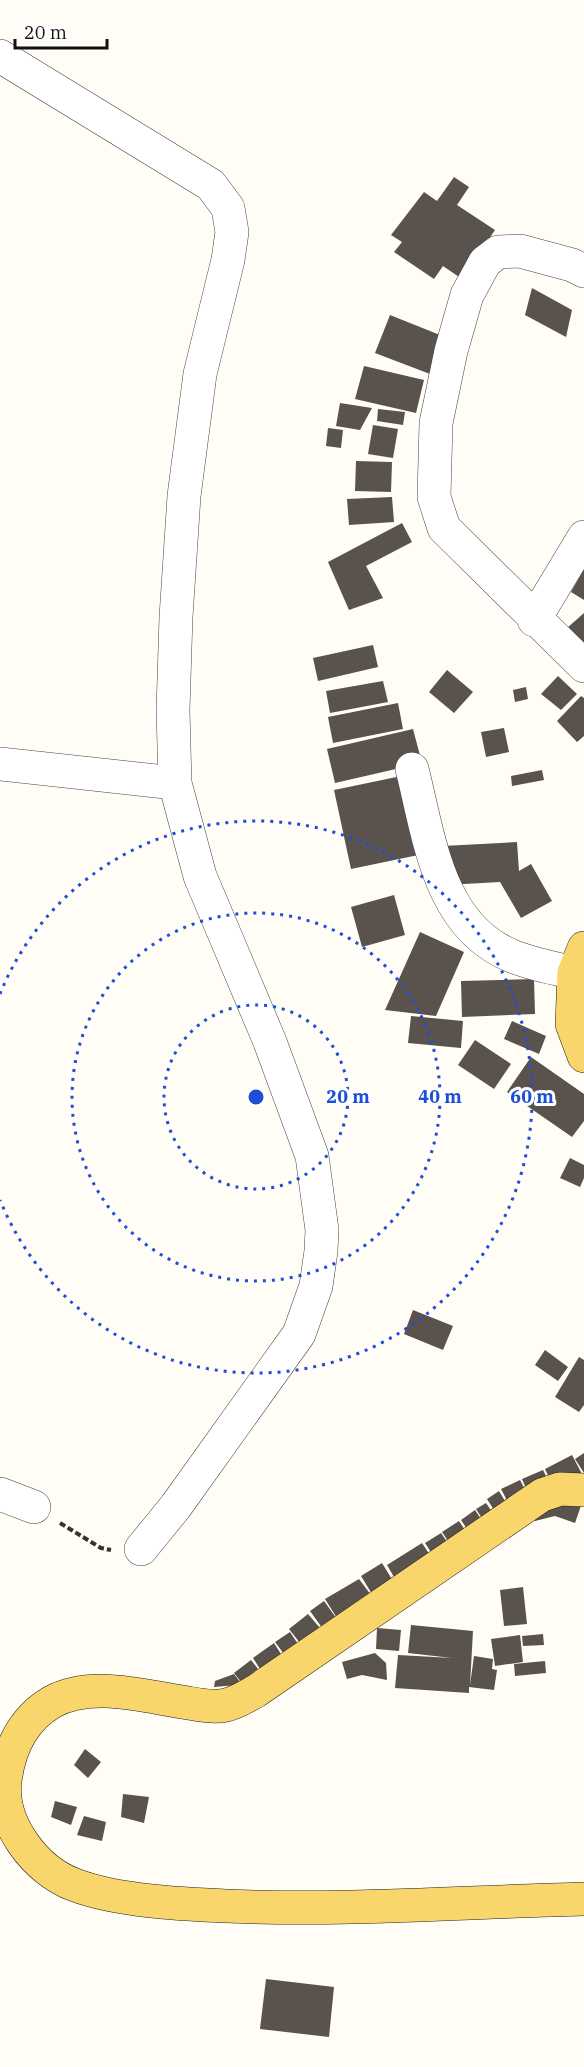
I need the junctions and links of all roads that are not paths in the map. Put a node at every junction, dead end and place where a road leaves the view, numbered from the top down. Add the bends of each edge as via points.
1 (0, 56) edge
2 (584, 271) edge
3 (584, 537) edge
4 (534, 620) junction
5 (584, 666) edge
6 (0, 764) edge
7 (412, 769) dead end
8 (175, 783) junction
9 (579, 961) edge
10 (584, 1056) edge
11 (584, 1490) edge
12 (0, 1494) edge
13 (34, 1507) road end
14 (141, 1549) road end
15 (584, 1899) edge

1 - 8 street via 211,185 228,208 232,232 228,260 201,374 184,496 173,710
2 - 4 street via 520,251 498,252 485,262 467,295 435,423 434,497 444,528
3 - 4 street
4 - 5 street
6 - 8 street
7 - 9 street via 442,886 468,922 490,943 512,956
8 - 14 street via 200,876 270,1042 312,1156 322,1230 316,1286 299,1334
9 - 10 main road via 572,1024
11 - 15 main road via 542,1495 256,1691 225,1706 113,1691 76,1694 53,1702 22,1729 7,1766 5,1785 7,1808 17,1832 42,1867 74,1885 112,1894 181,1904 293,1909
12 - 13 street

